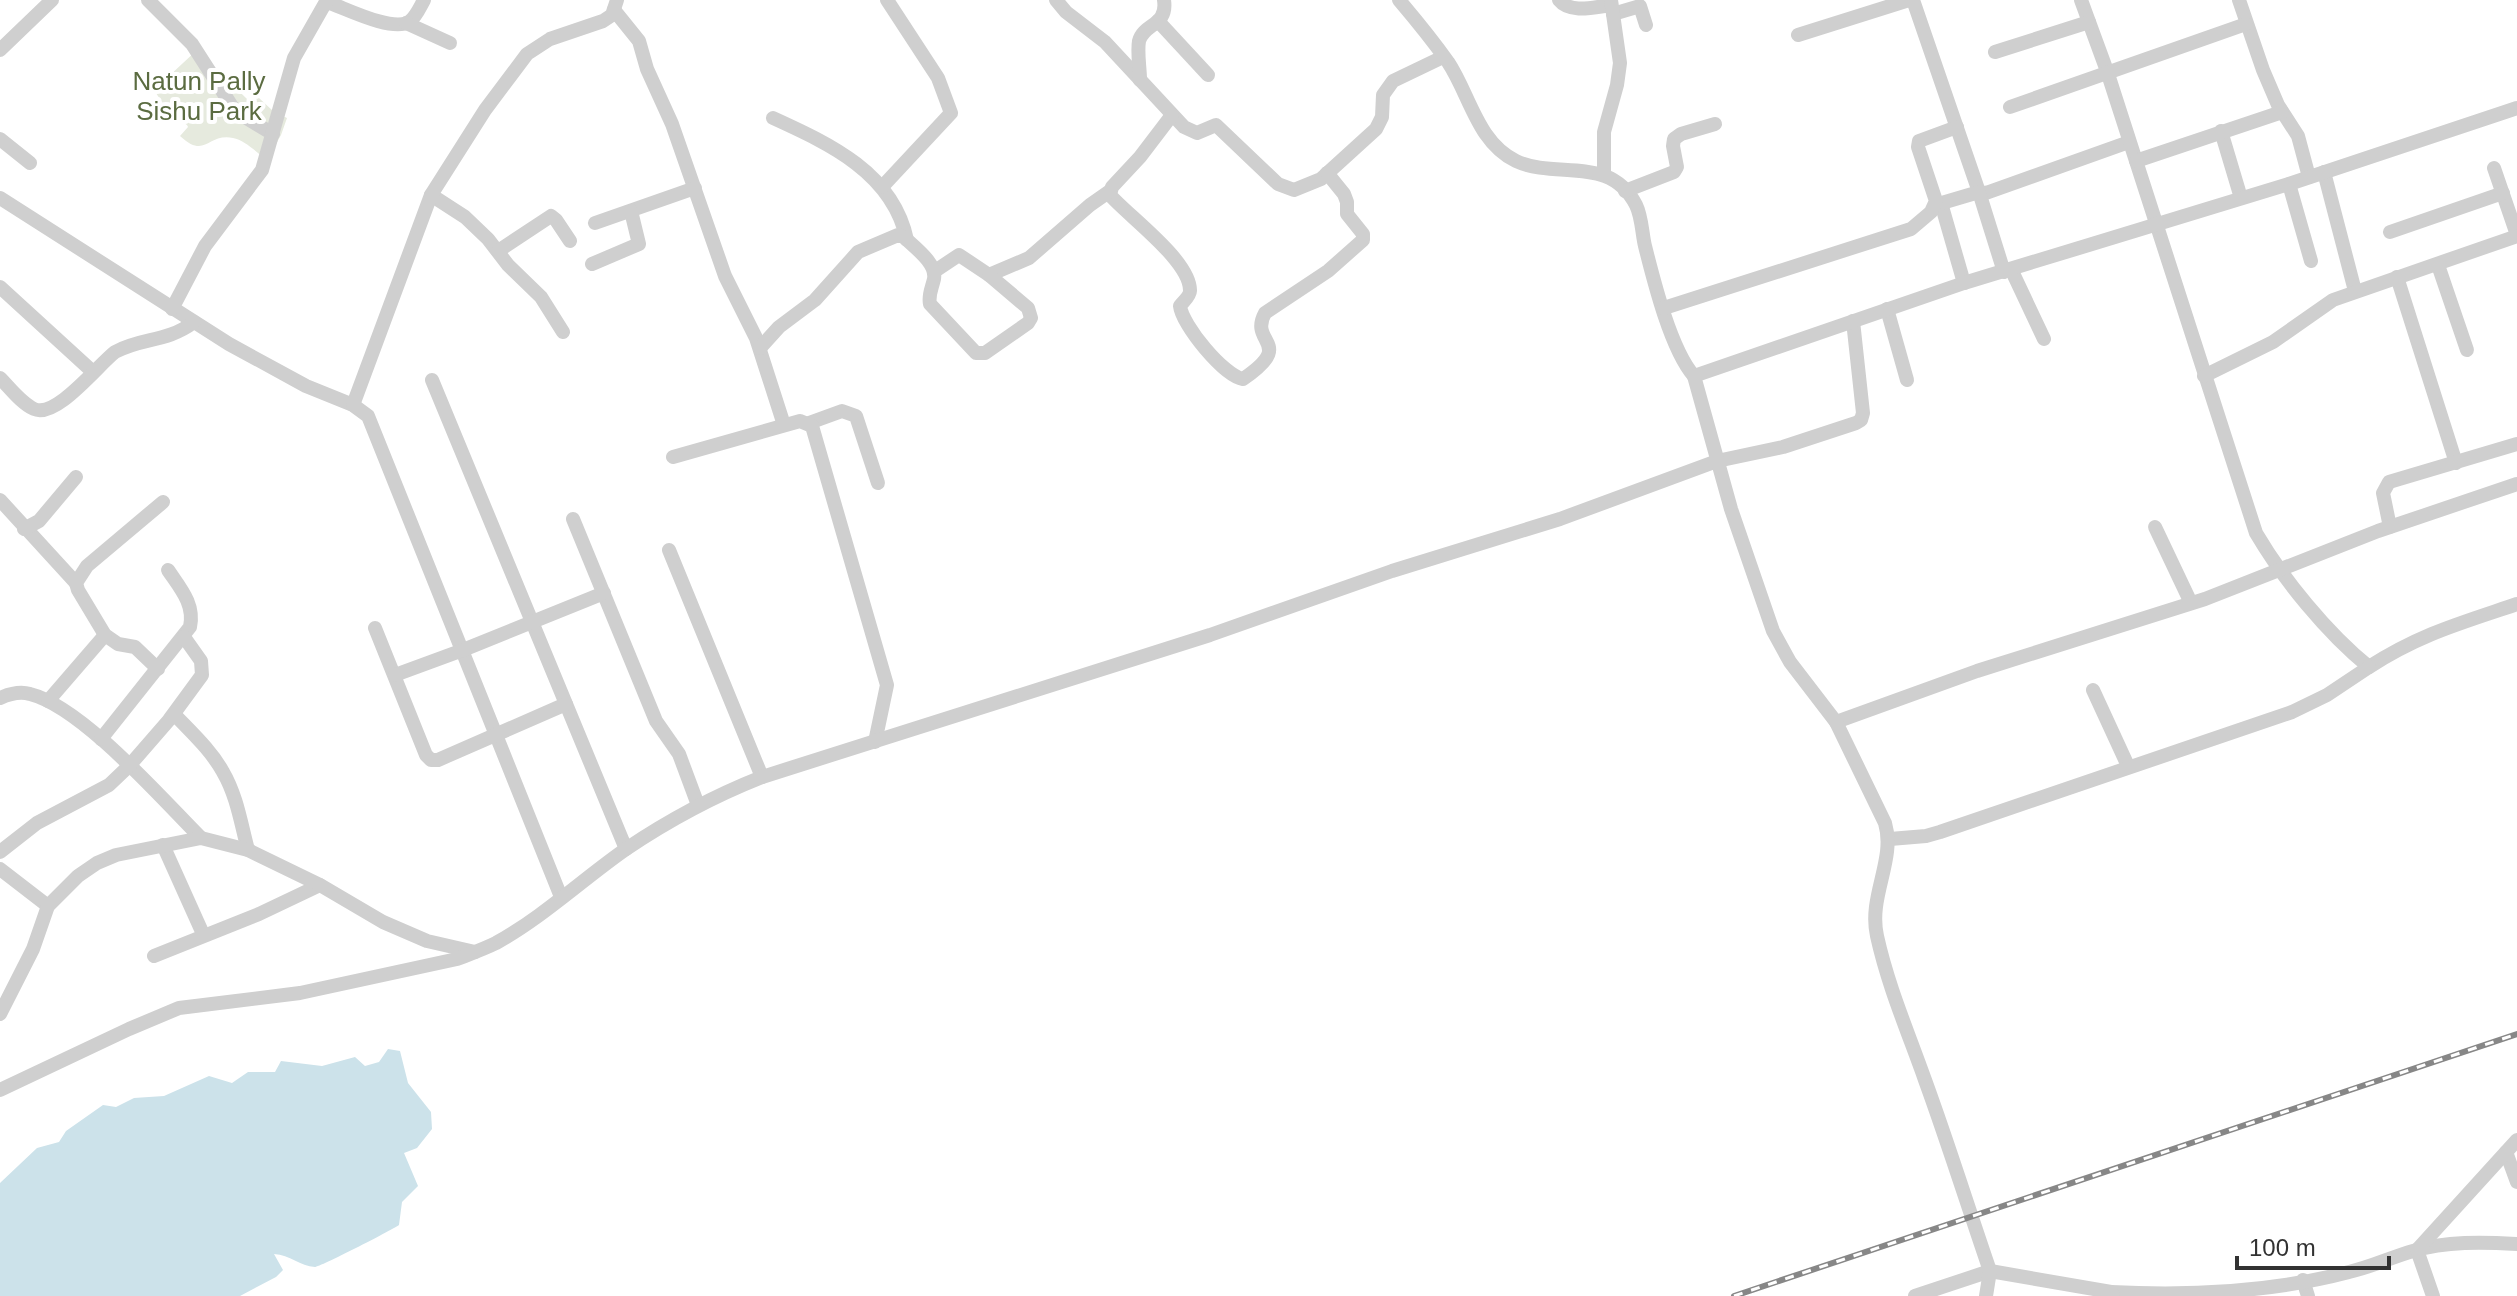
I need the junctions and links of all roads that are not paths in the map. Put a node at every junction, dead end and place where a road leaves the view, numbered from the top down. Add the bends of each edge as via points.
1 (52, 0) edge
2 (148, 0) edge
3 (424, 0) edge
4 (887, 0) edge
5 (1056, 0) edge
6 (1164, 0) edge
7 (1399, 0) edge
8 (1559, 0) edge
9 (1911, 0) edge
10 (2081, 0) edge
11 (2239, 0) edge
12 (327, 1) edge
13 (616, 5) edge
14 (1612, 7) edge
15 (1158, 21) junction
16 (2089, 22) junction
17 (406, 23) junction
18 (2246, 24) junction
19 (1646, 25) dead end
20 (1798, 35) dead end
21 (450, 43) dead end
22 (0, 50) edge
23 (1995, 52) dead end
24 (1443, 57) junction
25 (2107, 71) junction
26 (1208, 75) dead end
27 (1140, 80) junction
28 (2010, 107) dead end
29 (2517, 108) edge
30 (2282, 112) junction
31 (1172, 115) junction
32 (773, 118) dead end
33 (1715, 124) dead end
34 (1957, 127) junction
35 (2221, 131) junction
36 (273, 134) junction
37 (0, 139) edge
38 (2129, 142) junction
39 (2136, 161) junction
40 (30, 163) dead end
41 (2494, 168) dead end
42 (1327, 173) junction
43 (1604, 174) junction
44 (2317, 174) junction
45 (2289, 184) junction
46 (882, 187) junction
47 (695, 188) junction
48 (1110, 191) junction
49 (1625, 191) junction
50 (1979, 192) junction
51 (2503, 193) junction
52 (431, 195) junction
53 (0, 198) edge
54 (2241, 198) junction
55 (1938, 204) junction
56 (631, 211) junction
57 (595, 223) dead end
58 (2157, 223) junction
59 (2390, 232) dead end
60 (2517, 236) edge
61 (907, 240) junction
62 (570, 241) dead end
63 (498, 251) junction
64 (2311, 261) dead end
65 (592, 264) dead end
66 (2438, 265) junction
67 (935, 271) junction
68 (2007, 271) junction
69 (989, 275) junction
70 (2397, 277) junction
71 (1964, 283) junction
72 (0, 287) edge
73 (2355, 291) junction
74 (1664, 308) junction
75 (172, 309) junction
76 (1887, 309) junction
77 (1853, 321) junction
78 (194, 322) junction
79 (563, 332) dead end
80 (2044, 339) dead end
81 (760, 348) junction
82 (2467, 350) dead end
83 (93, 372) junction
84 (1694, 376) junction
85 (2204, 376) junction
86 (0, 378) edge
87 (432, 380) dead end
88 (1907, 380) dead end
89 (14, 392) junction
90 (0, 401) edge
91 (353, 405) junction
92 (809, 423) junction
93 (784, 425) junction
94 (2517, 444) edge
95 (673, 457) dead end
96 (1717, 461) junction
97 (2456, 463) junction
98 (76, 477) dead end
99 (878, 483) dead end
100 (2517, 484) edge
101 (0, 500) edge
102 (163, 502) dead end
103 (573, 519) dead end
104 (2155, 527) dead end
105 (2390, 527) junction
106 (24, 529) junction
107 (669, 550) dead end
108 (168, 570) dead end
109 (2282, 571) junction
110 (76, 583) junction
111 (604, 593) junction
112 (2191, 603) junction
113 (2517, 604) edge
114 (532, 622) junction
115 (375, 628) dead end
116 (105, 635) junction
117 (184, 637) junction
118 (463, 650) junction
119 (2369, 667) junction
120 (158, 669) junction
121 (395, 675) junction
122 (2093, 690) dead end
123 (0, 698) edge
124 (48, 701) junction
125 (566, 704) junction
126 (174, 714) junction
127 (1836, 722) junction
128 (495, 733) junction
129 (101, 739) junction
130 (875, 742) junction
131 (129, 766) junction
132 (2128, 766) junction
133 (762, 777) junction
134 (698, 805) junction
135 (201, 838) junction
136 (1890, 839) junction
137 (163, 845) junction
138 (626, 849) junction
139 (248, 850) junction
140 (0, 852) edge
141 (0, 869) edge
142 (320, 885) junction
143 (561, 897) junction
144 (48, 906) junction
145 (203, 934) junction
146 (475, 952) junction
147 (154, 956) dead end
148 (0, 1014) edge
149 (0, 1090) edge
150 (2517, 1140) edge
151 (2506, 1152) junction
152 (2517, 1182) edge
153 (2517, 1244) edge
154 (2417, 1250) junction
155 (1990, 1271) junction
156 (2303, 1280) junction
157 (2112, 1294) edge
158 (1915, 1296) edge
159 (1986, 1296) edge
160 (2308, 1296) edge
161 (2433, 1296) edge

1 - 22 street
2 - 36 street via 192,44 235,111
3 - 17 street
4 - 46 street via 938,78 951,113
5 - 27 street
6 - 15 street
7 - 24 street
8 - 14 street via 1571,8
9 - 20 street
9 - 34 street
10 - 16 street
11 - 18 street
12 - 17 street via 393,25
12 - 36 street via 294,58
13 - 47 street via 639,41
13 - 52 street via 603,21 550,39 527,54
14 - 19 street via 1640,6
14 - 43 street via 1620,63 1604,132
15 - 26 street
15 - 27 street via 1141,38
16 - 23 street
16 - 25 street
17 - 21 street
18 - 25 street
18 - 30 street
24 - 42 street via 1393,81 1383,95 1380,123
24 - 43 street via 1489,138 1514,160 1540,169
25 - 28 street
25 - 38 street
27 - 31 street
29 - 44 street
30 - 35 street
30 - 44 street
31 - 42 street via 1193,132 1219,127 1286,189 1309,186
31 - 48 street
32 - 46 street via 835,147
33 - 49 street via 1674,139 1674,172
34 - 50 street
34 - 55 street via 1918,144
35 - 39 street
35 - 54 street
36 - 75 street via 258,177 205,246
37 - 40 street
38 - 39 street
38 - 50 street
39 - 58 street
41 - 51 street
42 - 48 street via 1346,198 1347,214 1363,240 1265,313 1261,319 1269,356 1243,379 1231,376 1198,339 1182,315 1180,306 1190,288 1174,258
43 - 49 street
44 - 45 street
44 - 73 street
45 - 54 street
45 - 64 street
46 - 61 street via 900,215
47 - 56 street
47 - 81 street via 725,276
48 - 69 street via 1029,258
49 - 74 street via 1636,206
50 - 55 street
50 - 68 street
51 - 59 street
51 - 60 street
52 - 63 street via 465,217
52 - 91 street
53 - 75 street
54 - 58 street
55 - 71 street
55 - 74 street via 1900,234
56 - 57 street
56 - 65 street via 639,244
58 - 68 street
58 - 85 street
60 - 66 street
61 - 67 street
61 - 81 street via 898,235 858,252 815,300
62 - 63 street via 551,216
63 - 79 street via 541,297
66 - 70 street
66 - 82 street
67 - 69 street via 959,255
67 - 69 street via 929,302 980,354 1031,318 1028,308
68 - 71 street
68 - 80 street
70 - 73 street
70 - 97 street
71 - 76 street
72 - 83 street
73 - 85 street via 2262,348
74 - 84 street via 1682,360
75 - 78 street
76 - 77 street
76 - 88 street
77 - 84 street
77 - 96 street via 1861,420 1783,447
78 - 83 street via 164,339 124,347
78 - 91 street via 306,386
81 - 93 street
83 - 89 street via 52,408 33,408
84 - 96 street
85 - 109 street via 2256,533
86 - 89 street
87 - 114 street
89 - 90 street
91 - 118 street via 373,425
92 - 93 street
92 - 99 street via 842,411 856,416
92 - 130 street via 887,685
93 - 95 street
94 - 97 street
96 - 127 street via 1773,631
96 - 130 street via 1560,519
97 - 105 street via 2386,485
98 - 106 street via 39,521
100 - 105 street
101 - 106 street
102 - 110 street via 87,566
103 - 111 street
104 - 112 street
105 - 109 street
106 - 110 street
107 - 133 street
108 - 117 street via 191,609
109 - 112 street
109 - 119 street via 2338,640
110 - 116 street
111 - 114 street
111 - 134 street via 656,721 679,754
112 - 127 street
113 - 119 street via 2429,633
114 - 118 street
114 - 125 street
115 - 121 street
116 - 120 street via 135,647
116 - 124 street
117 - 120 street
117 - 126 street via 201,661 202,675
118 - 121 street
118 - 128 street
119 - 132 street via 2292,712
120 - 129 street
121 - 128 street via 431,760
122 - 132 street
123 - 124 street via 18,693
124 - 129 street
125 - 128 street
125 - 138 street
126 - 131 street
126 - 139 street via 224,772
127 - 136 street
128 - 143 street
129 - 131 street
130 - 133 street
131 - 135 street
131 - 140 street via 109,785 25,831
132 - 136 street via 1940,832
133 - 134 street
134 - 138 street
135 - 137 street
135 - 139 street
136 - 155 street via 1873,908 1876,933 1897,1009
137 - 144 street via 97,863
137 - 145 street
138 - 143 street
139 - 142 street
141 - 144 street
142 - 145 street
142 - 146 street via 383,922 427,941
143 - 146 street
144 - 148 street
145 - 147 street
146 - 149 street via 300,993 179,1008
150 - 151 street
151 - 152 street
151 - 154 street
153 - 154 street
154 - 156 street
154 - 161 street
155 - 157 street
155 - 158 street
155 - 159 street
156 - 157 street via 2171,1296
156 - 160 street

